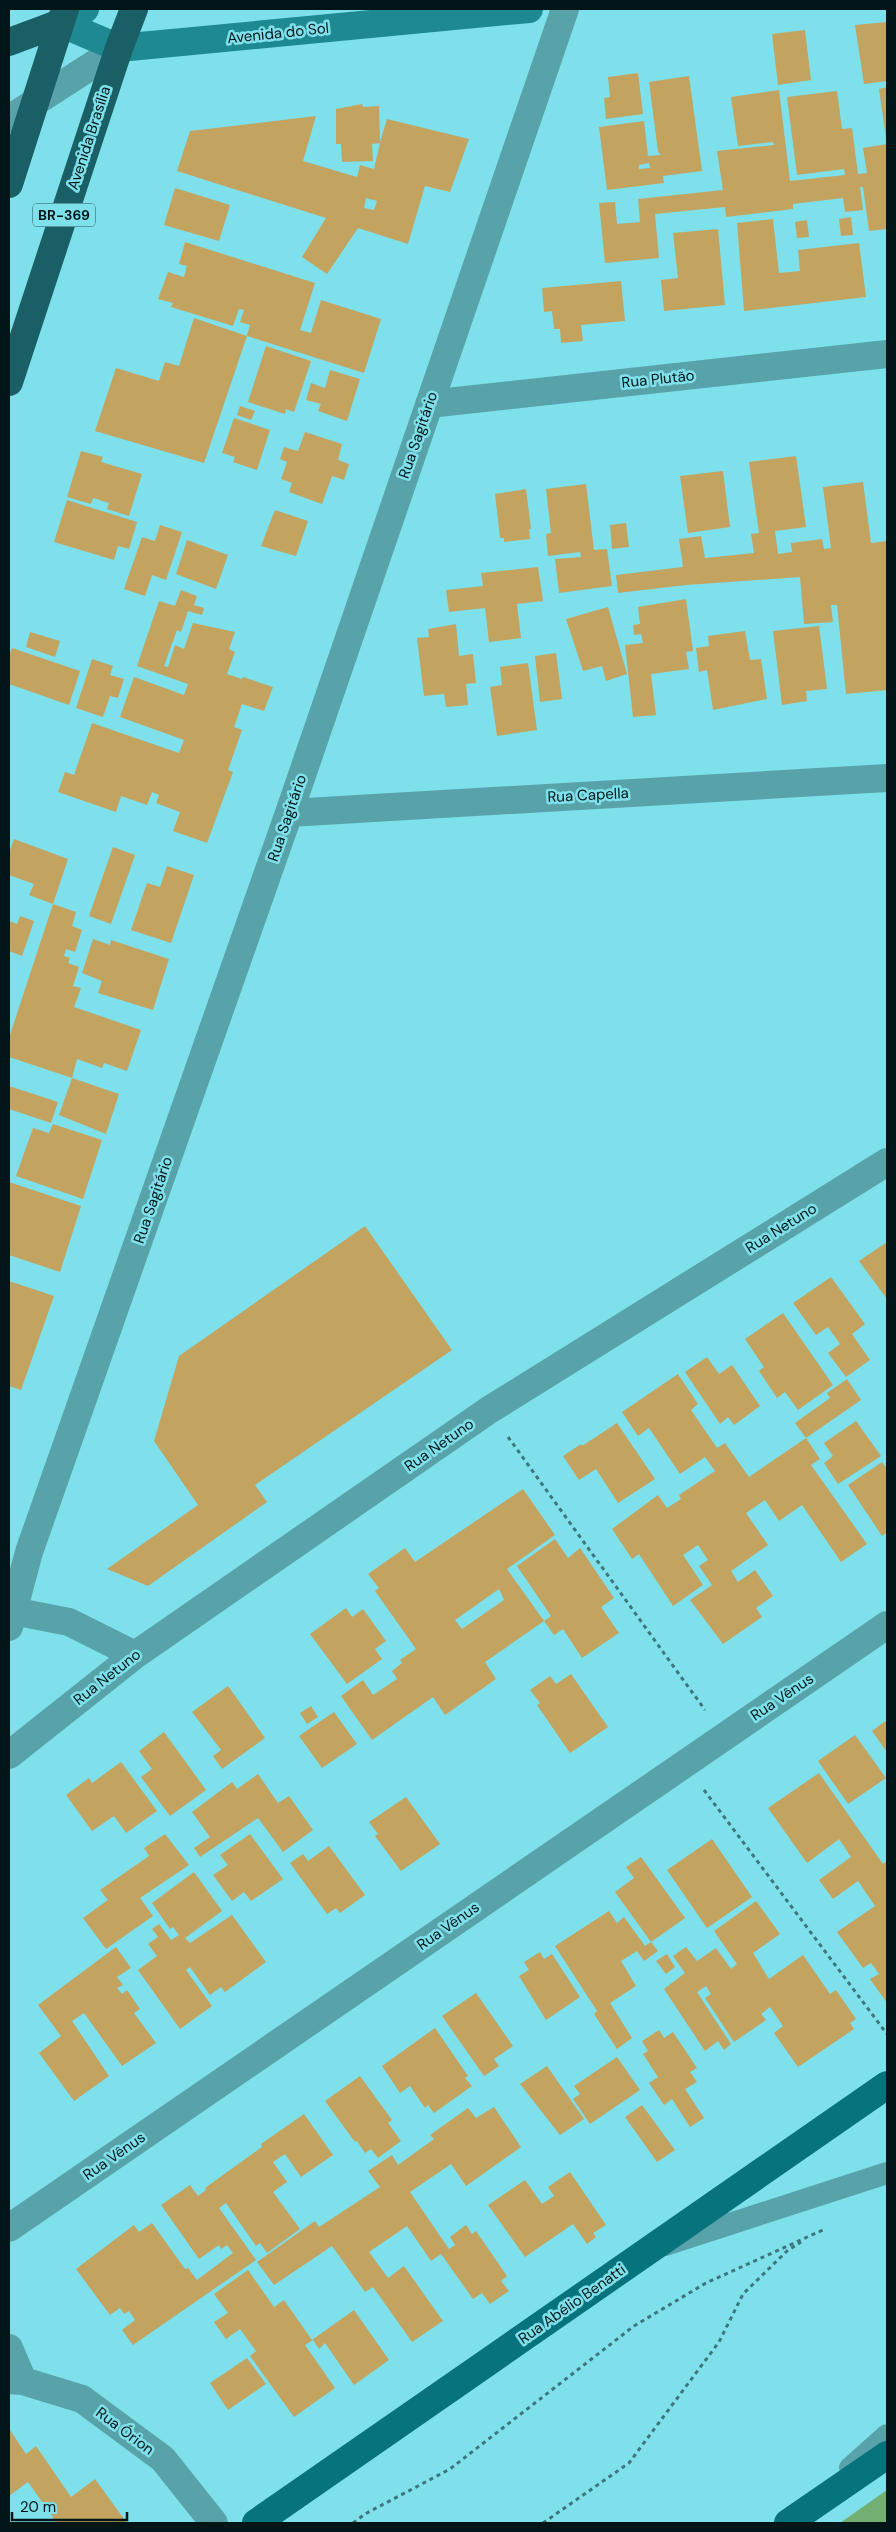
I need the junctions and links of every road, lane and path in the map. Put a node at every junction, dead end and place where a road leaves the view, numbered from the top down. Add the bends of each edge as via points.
1 (85, 9) edge
2 (134, 9) edge
3 (529, 9) edge
4 (565, 9) edge
5 (58, 14) edge
6 (9, 42) edge
7 (119, 48) junction
8 (37, 101) junction
9 (9, 119) edge
10 (9, 184) edge
11 (887, 354) edge
12 (9, 382) edge
13 (429, 404) junction
14 (887, 778) edge
15 (289, 813) junction
16 (887, 1162) edge
17 (489, 1410) junction
18 (11, 1619) edge
19 (887, 1625) edge
20 (135, 1655) junction
21 (724, 1737) junction
22 (9, 1754) edge
23 (684, 1764) junction
24 (887, 2034) edge
25 (887, 2085) edge
26 (887, 2173) edge
27 (9, 2228) edge
28 (648, 2251) junction
29 (9, 2348) edge
30 (16, 2380) edge
31 (887, 2435) edge
32 (887, 2455) edge
33 (214, 2523) edge
34 (256, 2523) edge
35 (353, 2523) edge
36 (543, 2523) edge
37 (788, 2523) edge

1 - 5 street
2 - 7 highway, Avenida Brasília / BR-369
3 - 7 street, Avenida do Sol
4 - 13 street, Rua Sagitário
5 - 6 highway
5 - 7 street, Avenida do Sol
5 - 8 highway
7 - 8 street
7 - 12 highway, Avenida Brasília / BR-369
8 - 9 street
8 - 10 highway
11 - 13 street, Rua Plutão
13 - 15 street, Rua Sagitário
14 - 15 street, Rua Capella
15 - 18 street, Rua Sagitário via 29,1552
16 - 17 street, Rua Netuno
17 - 20 street, Rua Netuno
17 - 21 path
18 - 20 street via 69,1622
19 - 21 street, Rua Vênus
20 - 22 street, Rua Netuno
21 - 23 street, Rua Vênus
23 - 24 path
23 - 27 street, Rua Vênus
25 - 28 main road, Rua Abélio Benatti
26 - 28 lane
28 - 34 main road, Rua Abélio Benatti
29 - 30 street
30 - 33 street, Rua Órion via 82,2399 163,2458
31 - 37 lane
32 - 37 main road
35 - 36 path via 450,2469 634,2326 706,2283 810,2236 787,2251 743,2294 719,2342 628,2463

